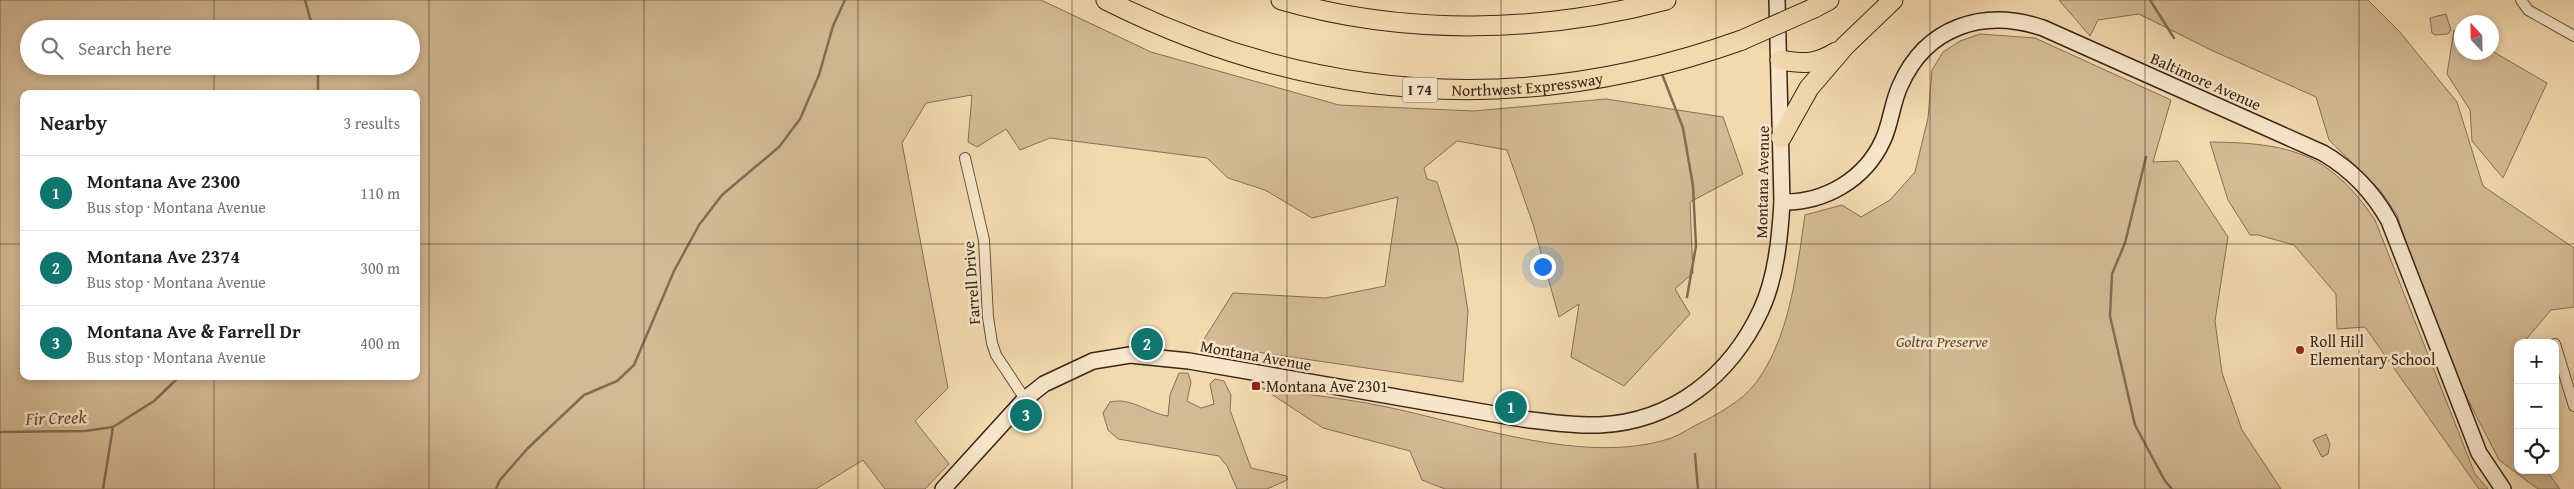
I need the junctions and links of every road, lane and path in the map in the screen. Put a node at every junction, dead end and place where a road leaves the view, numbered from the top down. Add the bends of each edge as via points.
1 (1106, 0) edge
2 (1281, 0) edge
3 (1666, 0) edge
4 (1777, 0) edge
5 (1893, 0) edge
6 (2522, 0) edge
7 (1822, 4) edge
8 (2574, 36) edge
9 (1845, 46) junction
10 (1780, 60) junction
11 (1781, 138) junction
12 (965, 158) dead end
13 (1782, 202) junction
14 (2559, 356) edge
15 (1025, 399) junction
16 (2574, 406) edge
17 (943, 489) edge
18 (2504, 489) edge

1 - 7 highway, Northwest Expressway / I 74, bridge via 1144,19 1261,62 1306,74 1414,90 1469,91 1596,80 1742,40
2 - 3 highway via 1322,11 1383,19 1522,25 1583,18
4 - 10 street, Montana Avenue
5 - 9 highway
6 - 8 street via 2528,10
9 - 10 highway via 1810,63
9 - 11 highway via 1810,88
10 - 11 street, Montana Avenue
11 - 13 street, Montana Avenue
12 - 15 street, Farrell Drive via 984,240 992,343 996,355
13 - 15 street, Montana Avenue via 1780,235 1764,302 1736,352 1698,391 1667,409 1634,420 1599,425 1524,419 1188,361 1130,355 1077,366
13 - 18 street, Baltimore Avenue via 1801,202 1830,193 1868,165 1883,141 1908,70 1917,57 1942,36 1961,26 1993,19 2010,19 2043,28 2323,153 2360,180 2389,221 2479,453
14 - 16 street
15 - 17 street, Montana Avenue

